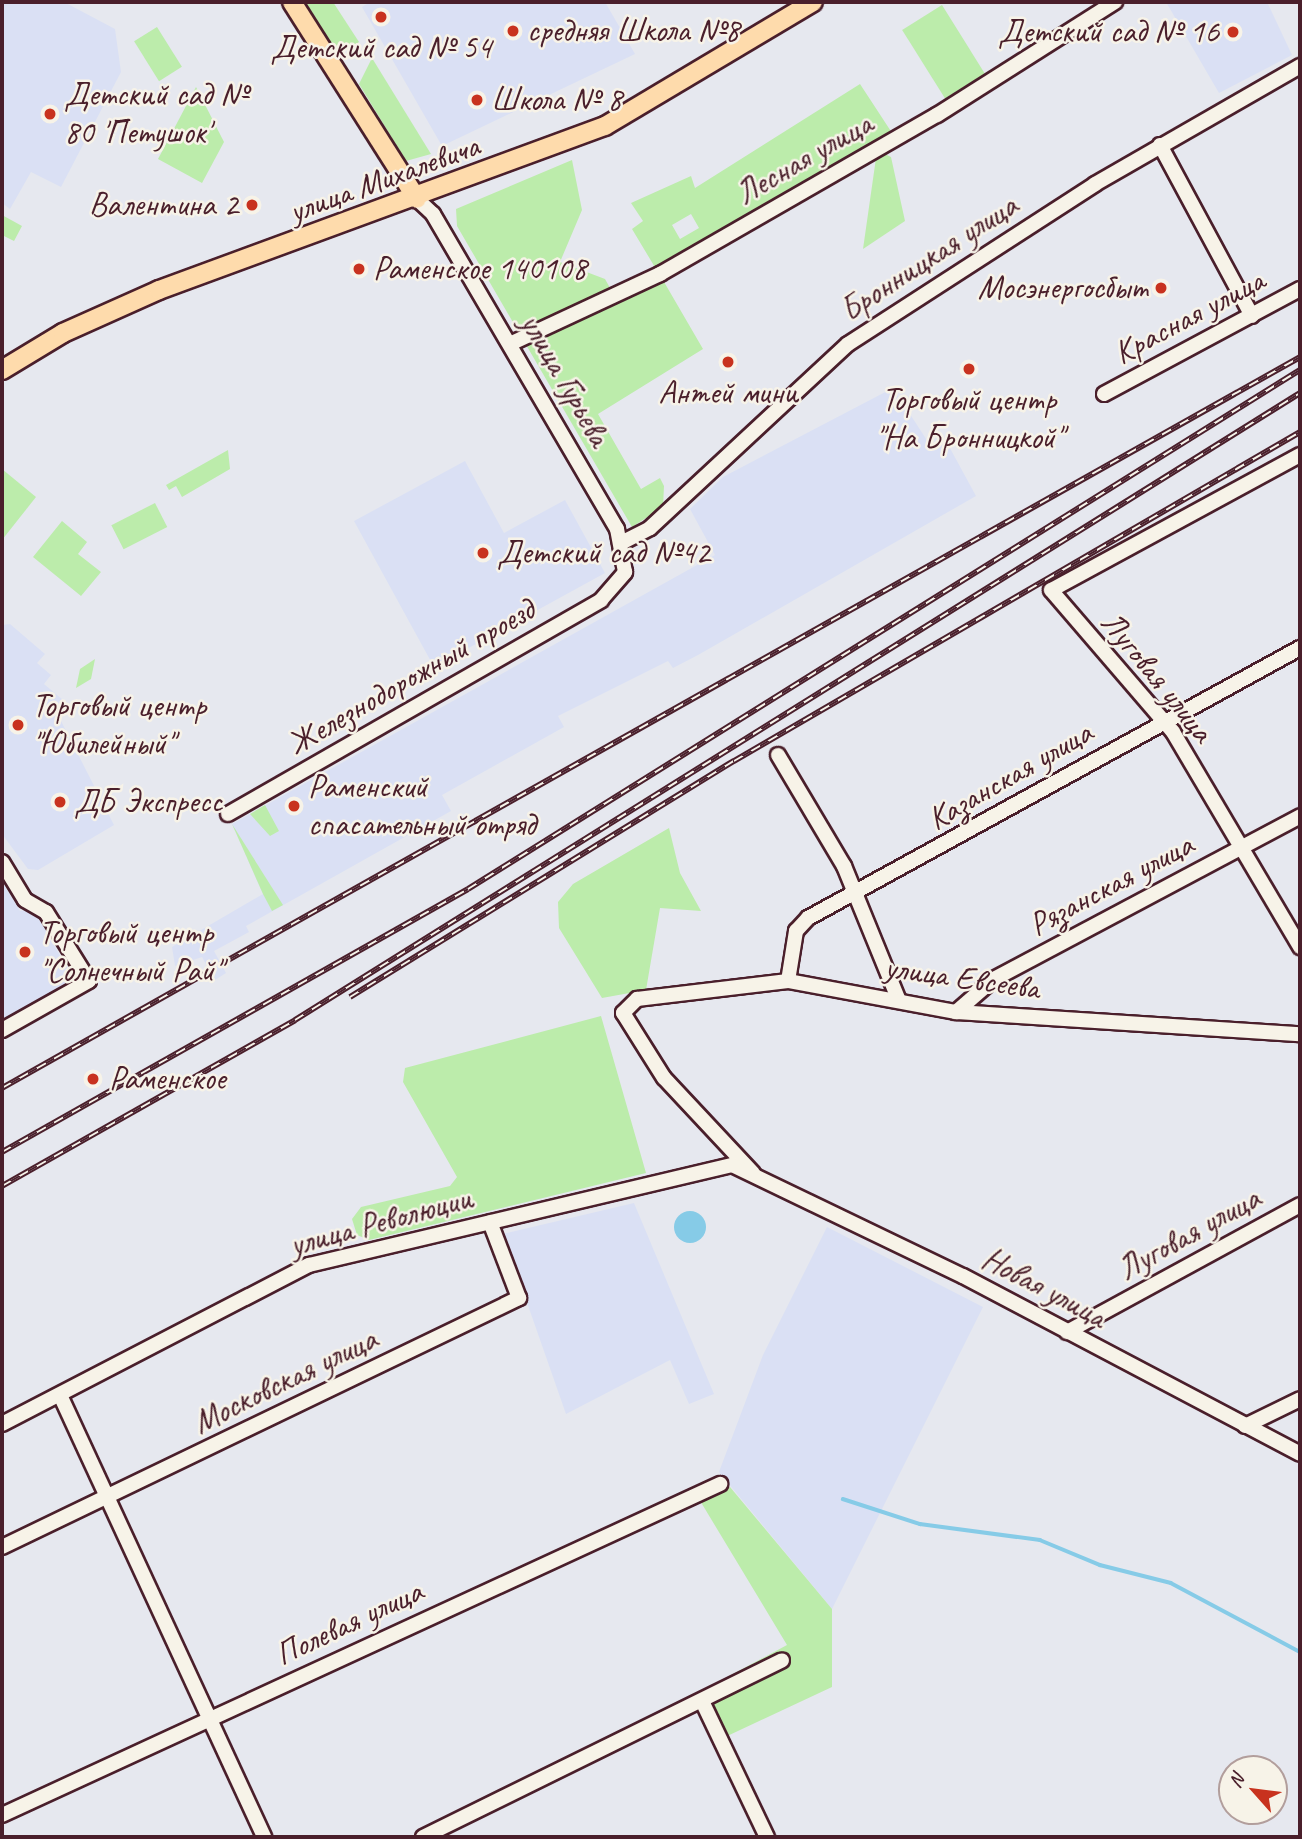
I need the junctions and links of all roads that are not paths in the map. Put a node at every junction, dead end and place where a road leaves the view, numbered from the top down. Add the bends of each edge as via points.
1 (292, 2) edge
2 (813, 2) edge
3 (1115, 2) edge
4 (1300, 66) edge
5 (1160, 145) junction
6 (417, 199) junction
7 (1300, 289) edge
8 (1252, 316) junction
9 (510, 344) junction
10 (2, 370) edge
11 (1104, 394) dead end
12 (1300, 455) edge
13 (623, 542) junction
14 (1300, 648) edge
15 (1159, 723) junction
16 (778, 755) dead end
17 (228, 814) dead end
18 (1300, 816) edge
19 (1241, 847) junction
20 (2, 862) edge
21 (858, 897) junction
22 (1300, 947) edge
23 (788, 981) junction
24 (898, 998) junction
25 (956, 1012) junction
26 (2, 1030) edge
27 (1300, 1034) edge
28 (758, 1179) junction
29 (1300, 1205) edge
30 (489, 1222) junction
31 (1067, 1332) junction
32 (60, 1395) junction
33 (1300, 1399) edge
34 (2, 1424) edge
35 (1245, 1426) junction
36 (1300, 1454) edge
37 (720, 1484) dead end
38 (107, 1497) junction
39 (2, 1547) edge
40 (782, 1660) dead end
41 (702, 1701) junction
42 (210, 1717) junction
43 (2, 1815) edge
44 (264, 1837) edge
45 (424, 1837) edge
46 (767, 1837) edge

1 - 6 main road, улица Гурьева
2 - 6 main road, улица Михалевича via 605,126
3 - 9 street, Лесная улица via 927,121 670,268
4 - 5 street, Бронницкая улица
5 - 8 street
5 - 13 street, Бронницкая улица via 848,344 650,528
6 - 9 street, улица Гурьева
6 - 10 main road, улица Михалевича via 159,290 63,333
7 - 8 street, Красная улица
8 - 11 street, Красная улица
9 - 13 street, улица Гурьева
12 - 15 street, Луговая улица via 1051,590
13 - 17 street, Железнодорожный проезд via 626,565 619,583 601,600
14 - 15 street, Казанская улица
15 - 19 street, Луговая улица via 1173,732
15 - 21 street, Казанская улица
16 - 21 street
18 - 19 street, Рязанская улица
19 - 22 street, Луговая улица
19 - 25 street, Рязанская улица via 987,983
20 - 26 street via 25,900 48,915 89,981
21 - 23 street, Казанская улица via 797,928
21 - 24 street
23 - 24 street, улица Евсеева
23 - 28 street, улица Евсеева via 637,999 623,1013 664,1078
24 - 25 street, улица Евсеева
25 - 27 street, улица Евсеева
28 - 30 street, улица Революции via 725,1165
28 - 31 street, Новая улица
29 - 31 street, Луговая улица
30 - 32 street, улица Революции via 292,1272
30 - 38 street, Московская улица via 519,1298
31 - 35 street, Новая улица
32 - 34 street, улица Революции
32 - 38 street
33 - 35 street
35 - 36 street, Новая улица
37 - 42 street, Полевая улица
38 - 39 street, Московская улица
38 - 42 street
40 - 41 street
41 - 45 street
41 - 46 street
42 - 43 street, Полевая улица
42 - 44 street

